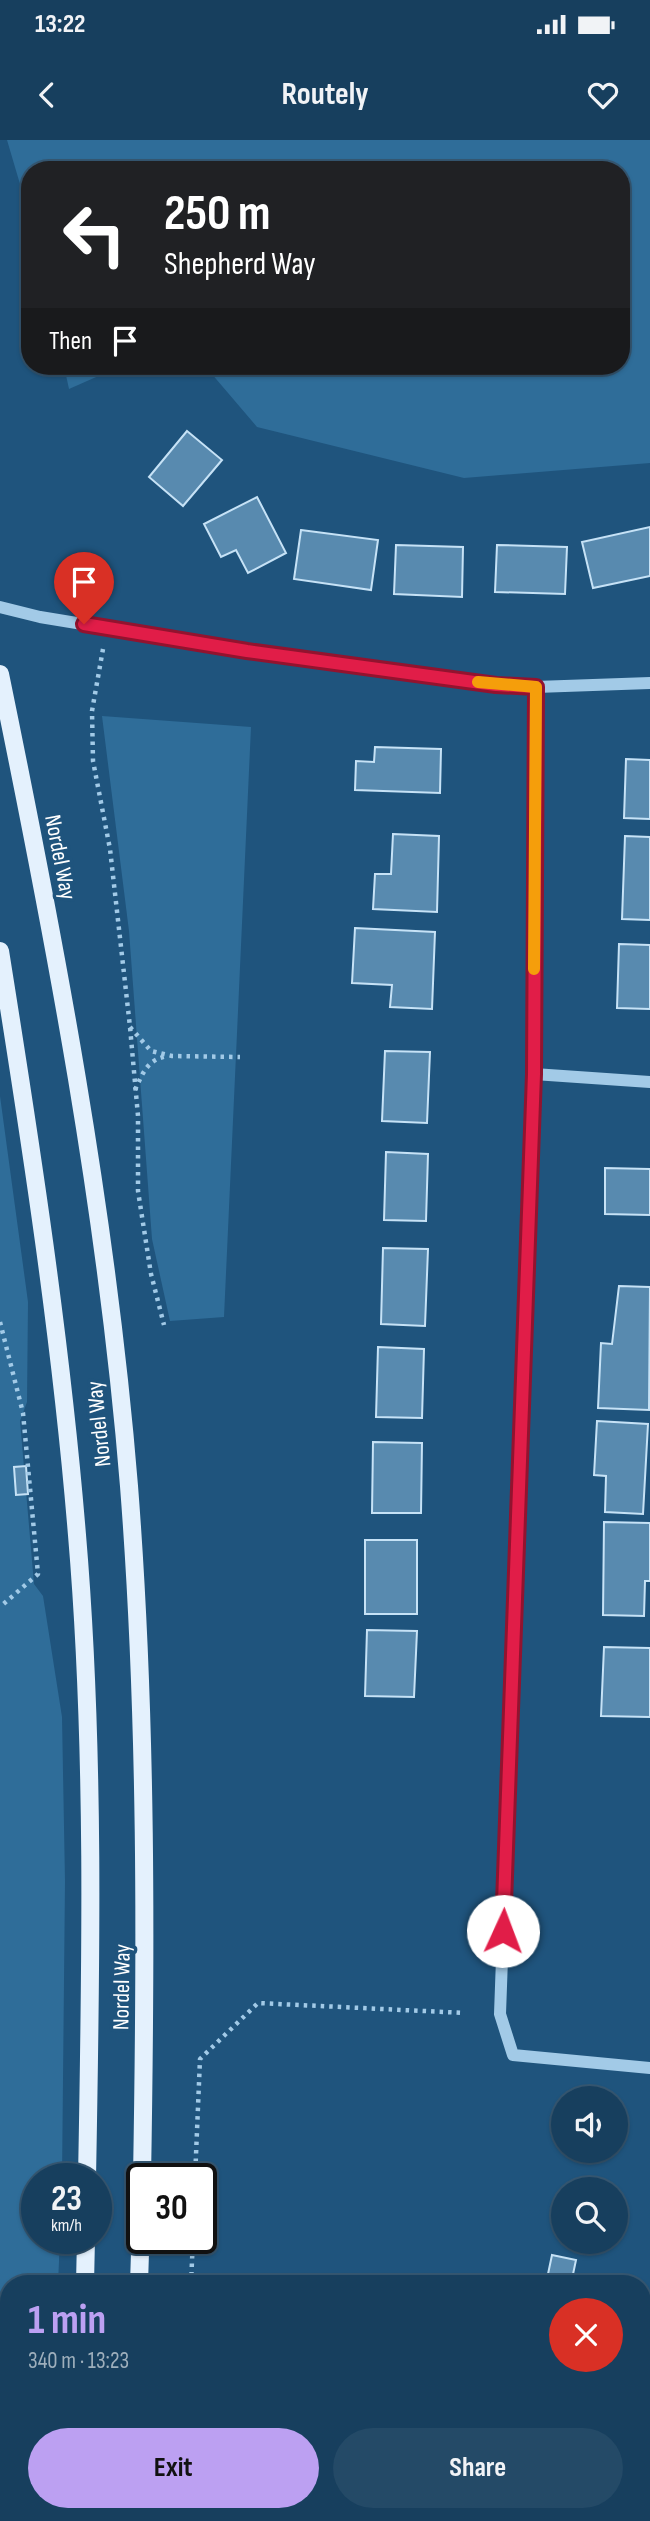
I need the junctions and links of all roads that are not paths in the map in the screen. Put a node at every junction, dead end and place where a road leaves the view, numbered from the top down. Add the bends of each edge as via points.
1 (0, 607) edge
2 (0, 674) edge
3 (650, 683) edge
4 (536, 687) junction
5 (0, 951) edge
6 (534, 1074) junction
7 (650, 1082) edge
8 (650, 2068) edge
9 (87, 2163) edge
10 (142, 2163) edge
11 (86, 2254) edge
12 (140, 2254) edge
13 (85, 2275) edge
14 (139, 2275) edge

1 - 4 street via 288,656
2 - 10 main road, Nordel Way via 82,1111 127,1464 146,1817
3 - 4 street
4 - 6 street
5 - 9 main road, Nordel Way via 48,1267 78,1536 90,1815
6 - 7 street
6 - 8 street via 500,2014 513,2054
11 - 13 main road
12 - 14 main road

